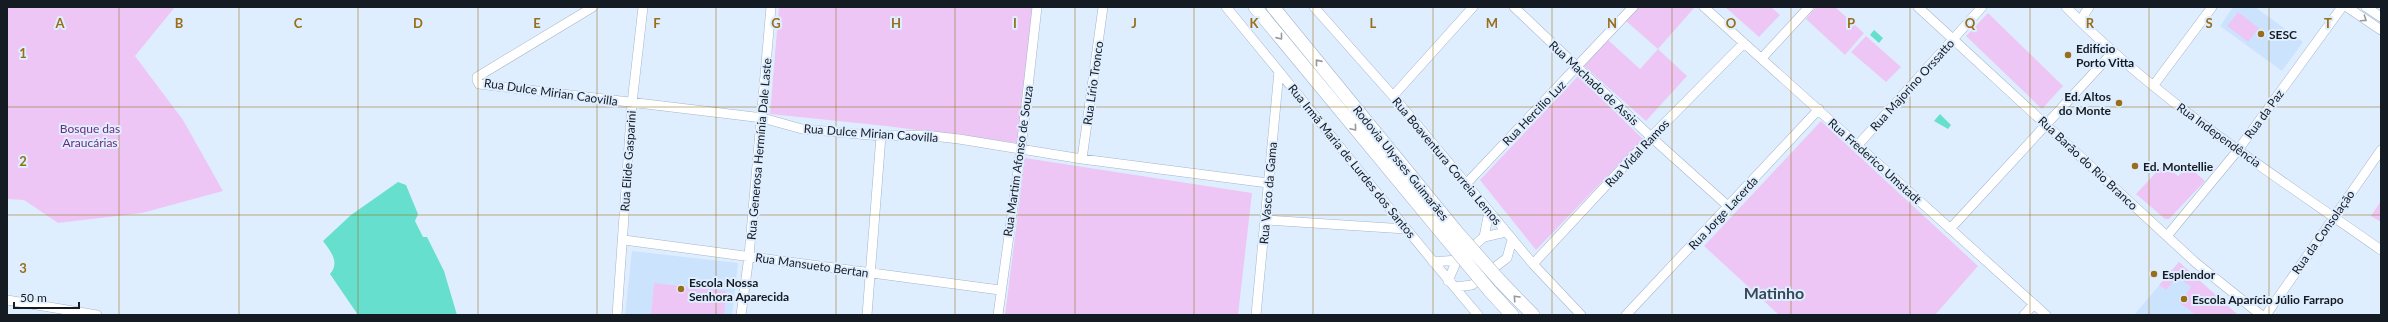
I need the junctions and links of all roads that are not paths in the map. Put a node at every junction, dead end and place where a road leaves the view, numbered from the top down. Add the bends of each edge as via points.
1 (593, 7) edge
2 (643, 7) edge
3 (772, 7) edge
4 (1037, 7) edge
5 (1103, 7) edge
6 (1226, 7) edge
7 (1255, 7) edge
8 (1273, 7) edge
9 (1314, 7) edge
10 (1473, 7) edge
11 (1514, 7) edge
12 (1633, 7) edge
13 (1704, 7) edge
14 (1809, 7) edge
15 (1918, 7) edge
16 (1982, 7) edge
17 (2066, 7) edge
18 (2089, 7) edge
19 (2212, 7) edge
20 (2342, 7) edge
21 (2347, 7) edge
22 (2366, 7) edge
23 (2381, 17) edge
24 (2080, 21) junction
25 (2381, 30) edge
26 (1954, 39) junction
27 (1744, 43) junction
28 (2113, 52) junction
29 (1762, 58) junction
30 (1577, 67) junction
31 (1279, 71) junction
32 (2153, 86) junction
33 (1393, 96) junction
34 (632, 103) junction
35 (1819, 109) junction
36 (763, 118) junction
37 (2046, 124) junction
38 (881, 136) junction
39 (1651, 137) junction
40 (1857, 146) junction
41 (1021, 149) junction
42 (2238, 150) junction
43 (2381, 150) edge
44 (1082, 159) junction
45 (1268, 183) junction
46 (1467, 183) junction
47 (1729, 207) junction
48 (1489, 212) junction
49 (2334, 217) junction
50 (1265, 220) junction
51 (1406, 229) junction
52 (1950, 229) junction
53 (1506, 232) junction
54 (1451, 234) junction
55 (2167, 236) junction
56 (1484, 237) junction
57 (624, 240) junction
58 (1512, 240) junction
59 (2381, 250) edge
60 (749, 256) junction
61 (1526, 256) junction
62 (1507, 258) junction
63 (1457, 260) junction
64 (1433, 262) junction
65 (1533, 264) junction
66 (871, 273) junction
67 (1452, 284) junction
68 (1472, 286) junction
69 (1000, 290) junction
70 (7, 300) edge
71 (2034, 304) junction
72 (1469, 305) junction
73 (97, 315) edge
74 (617, 315) edge
75 (741, 315) edge
76 (867, 315) edge
77 (998, 315) edge
78 (1256, 315) edge
79 (1478, 315) edge
80 (1512, 315) edge
81 (1532, 315) edge
82 (1581, 315) edge
83 (1626, 315) edge
84 (2024, 315) edge
85 (2046, 315) edge
86 (2261, 315) edge
87 (2266, 315) edge

1 - 34 street, Rua Dulce Mirian Caovilla via 477,77 477,80 479,84
2 - 34 street, Rua Elide Gasparini
3 - 36 street, Rua Generosa Hermínia Dale Laste
4 - 41 street, Rua Martim Afonso de Souza
5 - 44 street, Rua Lírio Tronco
6 - 31 street, Rua Irmã Maria de Lurdes dos Santos
7 -> 54 highway, Rodovia Ulysses Guimarães
54 -> 8 highway, Rodovia Ulysses Guimarães
9 - 33 street, Rua Boaventura Correia Lemos
10 - 33 street
11 - 30 street, Rua Machado de Assis
12 - 30 street, Rua Hercilio Luz
13 - 27 street, Rua Frederico Umstadt
14 - 29 street
15 - 26 street, Rua Barão do Rio Branco
16 - 26 street, Rua Majorino Orssatto
17 - 24 street, Rua Independência
18 - 24 street
19 - 32 street
20 - 42 street, Rua da Paz
21 -> 25 street
22 - 23 street
24 - 28 street, Rua Independência
26 - 37 street, Rua Barão do Rio Branco
26 - 40 street, Rua Majorino Orssatto
27 - 29 street, Rua Frederico Umstadt
27 - 39 street, Rua Vidal Ramos
28 - 32 street, Rua Independência
28 - 37 street
29 - 35 street, Rua Frederico Umstadt
30 - 39 street, Rua Machado de Assis
30 - 46 street, Rua Hercilio Luz
31 - 45 street, Rua Vasco da Gama
31 - 51 street, Rua Irmã Maria de Lurdes dos Santos
32 - 42 street, Rua Independência
33 - 46 street, Rua Boaventura Correia Lemos
34 - 36 street, Rua Dulce Mirian Caovilla
34 - 57 street, Rua Elide Gasparini
35 - 40 street, Rua Frederico Umstadt
35 - 47 street, Rua Jorge Lacerda
36 - 38 street, Rua Dulce Mirian Caovilla via 802,130
36 - 60 street, Rua Generosa Hermínia Dale Laste
37 - 52 street
37 - 55 street, Rua Barão do Rio Branco
38 - 41 street, Rua Dulce Mirian Caovilla via 924,135
38 - 66 street
39 - 47 street, Rua Machado de Assis
39 - 65 street, Rua Vidal Ramos
40 - 52 street, Rua Frederico Umstadt
41 - 44 street, Rua Dulce Mirian Caovilla
41 - 69 street, Rua Martim Afonso de Souza
42 - 49 street, Rua Independência
42 - 55 street, Rua da Paz
43 - 49 street, Rua da Consolação
44 - 45 street, Rua Dulce Mirian Caovilla
45 - 50 street, Rua Vasco da Gama
46 - 48 street, Rua Boaventura Correia Lemos
47 - 83 street, Rua Jorge Lacerda
48 - 53 street, Rua Boaventura Correia Lemos
48 - 56 street
49 - 59 street, Rua Independência
49 - 87 street, Rua da Consolação
50 - 51 street
50 - 78 street, Rua Vasco da Gama
51 - 64 street, Rua Irmã Maria de Lurdes dos Santos
52 - 71 street, Rua Frederico Umstadt
53 - 56 street
53 - 58 street, Rua Boaventura Correia Lemos
54 - 80 highway, Rodovia Ulysses Guimarães, bridge via 1490,291
81 -> 54 highway, Rodovia Ulysses Guimarães, bridge
55 - 86 street, Rua Barão do Rio Branco
56 - 63 street
57 - 60 street, Rua Mansueto Bertan
57 - 74 street, Rua Elide Gasparini
58 - 61 street, Rua Boaventura Correia Lemos
58 - 62 street
60 - 66 street, Rua Mansueto Bertan
60 - 75 street, Rua Generosa Hermínia Dale Laste
61 - 62 street
61 - 65 street, Rua Boaventura Correia Lemos
62 - 68 street
63 - 64 street
63 - 67 street
64 - 67 street, Rua Irmã Maria de Lurdes dos Santos
65 - 82 street, Rua Boaventura Correia Lemos
66 - 69 street, Rua Mansueto Bertan
66 - 76 street
67 - 68 street
67 - 72 street, Rua Irmã Maria de Lurdes dos Santos
68 - 72 street
69 - 77 street, Rua Martim Afonso de Souza
70 - 73 street
71 - 84 street
71 - 85 street, Rua Frederico Umstadt
72 - 79 street, Rua Irmã Maria de Lurdes dos Santos

